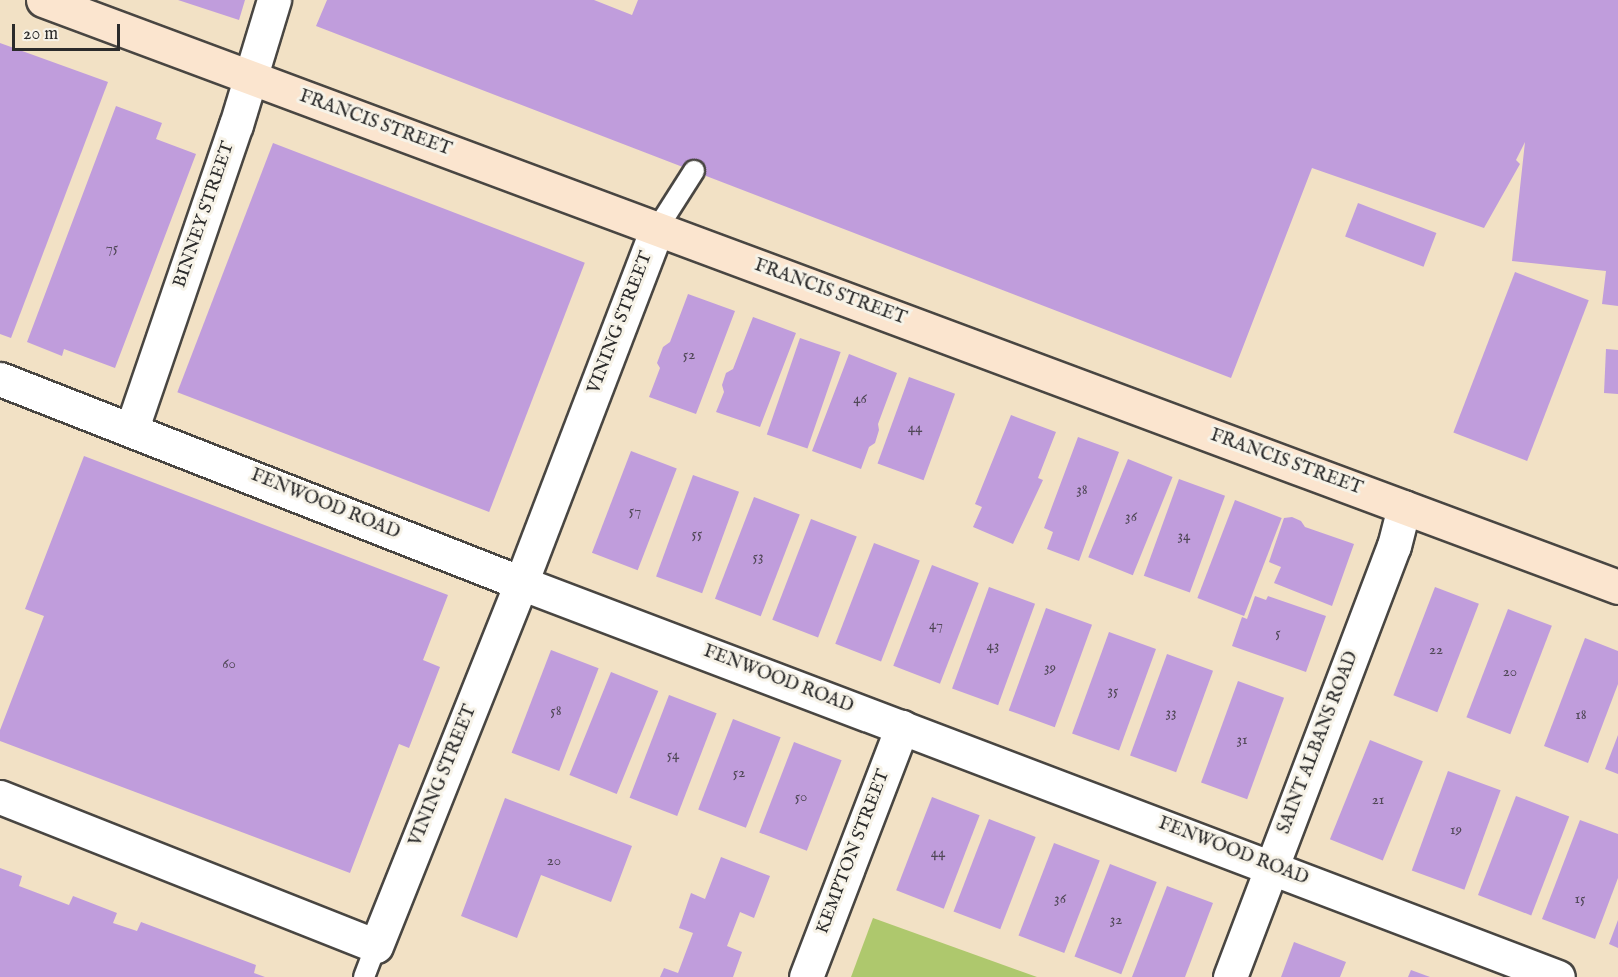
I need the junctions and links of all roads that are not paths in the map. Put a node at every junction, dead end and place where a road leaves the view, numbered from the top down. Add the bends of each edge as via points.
1 (43, 0) edge
2 (274, 0) edge
3 (249, 77) junction
4 (694, 171) dead end
5 (657, 229) junction
6 (0, 379) edge
7 (132, 428) junction
8 (1404, 507) junction
9 (521, 583) junction
10 (1618, 587) edge
11 (902, 727) junction
12 (7, 800) edge
13 (1271, 866) junction
14 (376, 946) junction
15 (364, 977) edge
16 (806, 977) edge
17 (1230, 977) edge
18 (1558, 977) edge

1 - 3 main road, FRANCIS STREET
2 - 3 street, BINNEY STREET
3 - 5 main road, FRANCIS STREET
3 - 7 street, BINNEY STREET
4 - 5 lane
5 - 8 main road, FRANCIS STREET
5 - 9 street, VINING STREET
6 - 7 street, FENWOOD ROAD
7 - 9 street, FENWOOD ROAD
8 - 10 main road, FRANCIS STREET
8 - 13 street, SAINT ALBANS ROAD via 1394,546
9 - 11 street, FENWOOD ROAD
9 - 14 street, VINING STREET
11 - 13 street, FENWOOD ROAD
11 - 16 street, KEMPTON STREET
12 - 14 street
13 - 17 street, SAINT ALBANS ROAD
13 - 18 street, FENWOOD ROAD
14 - 15 lane

